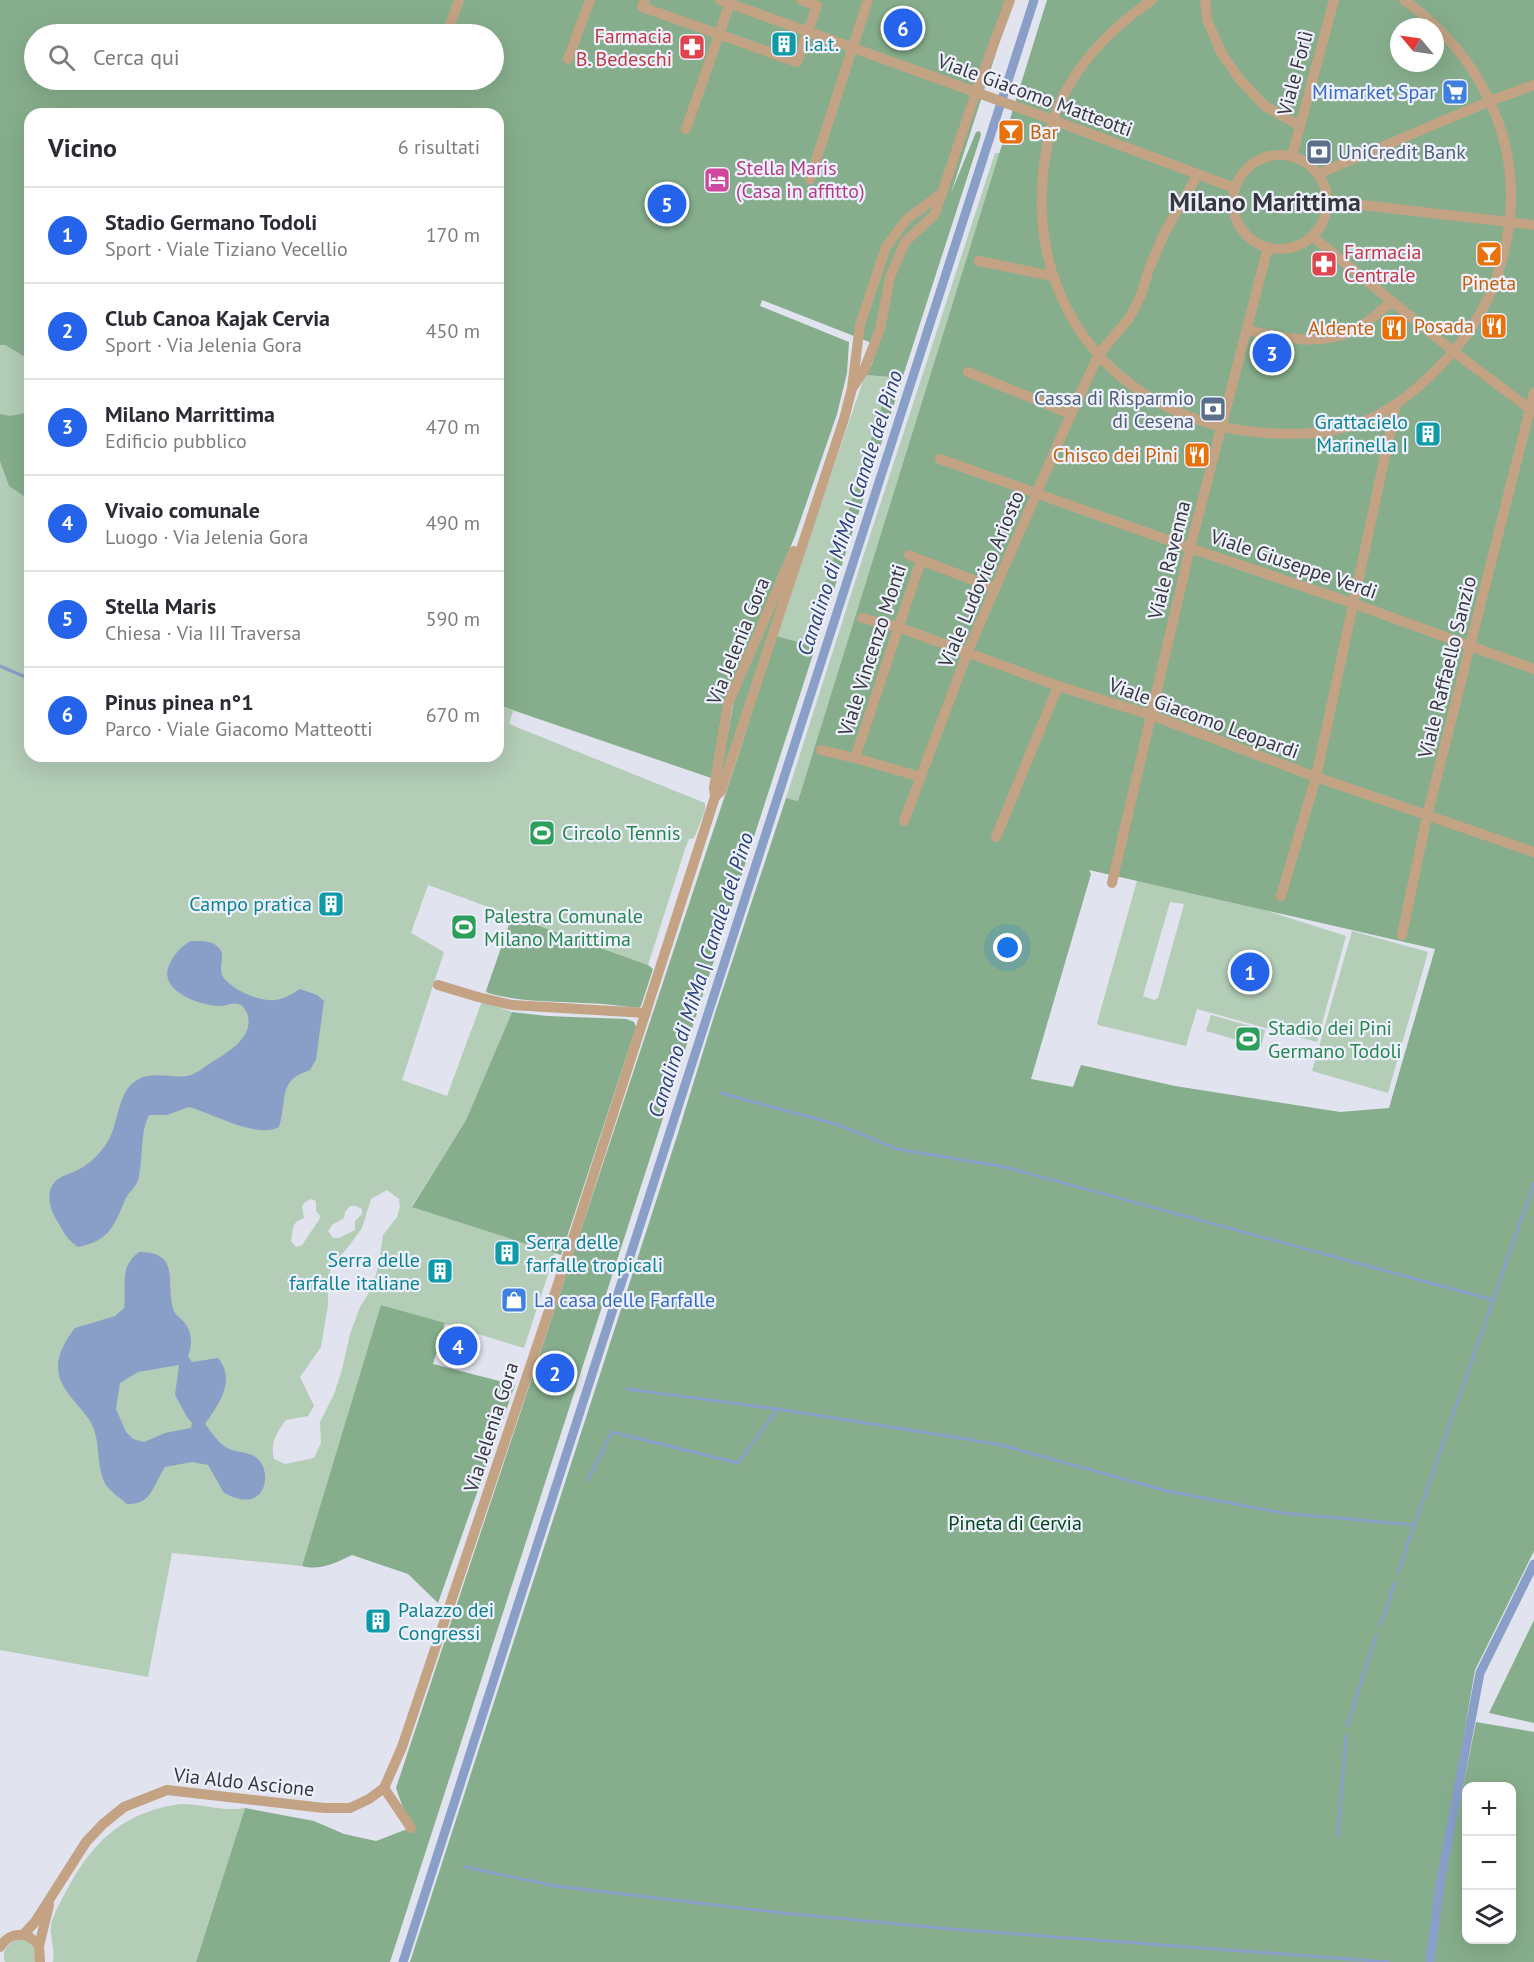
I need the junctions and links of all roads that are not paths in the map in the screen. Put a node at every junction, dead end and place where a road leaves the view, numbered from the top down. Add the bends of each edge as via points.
1 (459, 0) edge
2 (590, 0) edge
3 (645, 0) edge
4 (801, 0) edge
5 (868, 0) edge
6 (1010, 0) edge
7 (1152, 0) edge
8 (1205, 0) edge
9 (1334, 0) edge
10 (1404, 0) edge
11 (727, 1) edge
12 (451, 24) edge
13 (808, 32) junction
14 (719, 34) junction
15 (851, 48) junction
16 (568, 59) dead end
17 (1534, 85) edge
18 (976, 92) junction
19 (1490, 101) junction
20 (1053, 120) junction
21 (1300, 126) junction
22 (686, 129) dead end
23 (1292, 156) junction
24 (1198, 174) junction
25 (1318, 174) junction
26 (810, 179) dead end
27 (1235, 188) junction
28 (940, 194) junction
29 (1327, 201) junction
30 (1509, 222) junction
31 (1534, 225) edge
32 (1312, 236) junction
33 (1268, 247) junction
34 (979, 261) dead end
35 (1052, 276) junction
36 (1392, 301) junction
37 (1247, 330) junction
38 (1455, 352) junction
39 (1099, 354) junction
40 (968, 372) dead end
41 (852, 388) junction
42 (1534, 393) edge
43 (1396, 405) junction
44 (1532, 411) edge
45 (1071, 414) junction
46 (1222, 427) junction
47 (940, 459) dead end
48 (1037, 492) junction
49 (816, 504) junction
50 (1190, 548) junction
51 (909, 555) dead end
52 (921, 560) junction
53 (994, 588) junction
54 (1352, 603) junction
55 (862, 618) dead end
56 (898, 627) junction
57 (1471, 646) junction
58 (968, 652) junction
59 (1534, 669) edge
60 (1058, 686) junction
61 (1151, 715) junction
62 (821, 750) dead end
63 (855, 758) junction
64 (921, 777) junction
65 (1316, 777) junction
66 (716, 797) junction
67 (1427, 816) junction
68 (904, 820) dead end
69 (996, 837) dead end
70 (1534, 852) edge
71 (1112, 883) dead end
72 (1281, 896) dead end
73 (1402, 935) dead end
74 (438, 985) dead end
75 (646, 1013) junction
76 (384, 1788) junction
77 (411, 1828) dead end
78 (57, 1886) junction
79 (24, 1934) junction
80 (39, 1946) junction
81 (0, 1947) edge
82 (40, 1962) edge

1 - 12 street
2 - 16 street
3 - 14 street via 642,7
4 - 13 street via 817,6
5 - 15 street
6 - 18 street, Via Jelenia Gora
7 - 20 street via 1108,36 1086,61
8 - 21 street via 1207,20 1221,52 1240,80 1265,106
9 - 21 street, Viale Forlì
10 - 19 street via 1443,31 1474,70
11 - 13 street, Viale Giacomo Matteotti
11 - 14 street
13 - 14 street via 797,62
13 - 15 street, Viale Giacomo Matteotti
14 - 22 street
15 - 18 street, Viale Giacomo Matteotti
15 - 26 street
17 - 19 street
18 - 20 street, Viale Giacomo Matteotti
18 - 28 street, Via Jelenia Gora
19 - 25 street
19 - 30 street via 1501,131 1511,183
20 - 24 street, Viale Giacomo Matteotti
20 - 35 street via 1046,145 1042,214
21 - 23 street, Viale Forlì
23 - 25 street
23 - 27 street via 1269,156 1257,161 1240,177
24 - 27 street, Viale Giacomo Matteotti
24 - 39 street, Viale Ludovico Ariosto via 1164,234 1130,317
25 - 29 street
27 - 33 street via 1233,201 1239,225 1257,243
28 - 41 street, Via Jelenia Gora via 935,214 904,242 890,277 880,328 864,370
28 - 41 street, Via Jelenia Gora via 907,219 886,247 860,325
29 - 30 street
29 - 32 street via 1320,226
30 - 31 street
30 - 38 street via 1500,268 1489,297
32 - 33 street via 1284,249
32 - 36 street
33 - 37 street, Viale Ravenna
34 - 35 street
35 - 39 street via 1068,311
36 - 37 street via 1358,328 1326,340
36 - 38 street
37 - 46 street, Viale Ravenna
38 - 43 street
38 - 44 street
39 - 45 street, Viale Ludovico Ariosto
39 - 46 street via 1138,391 1188,417
40 - 45 street
41 - 49 street, Via Jelenia Gora
42 - 44 street, Viale Raffaello Sanzio
43 - 46 street via 1356,424 1328,431 1276,433
43 - 54 street
44 - 57 street, Viale Raffaello Sanzio
45 - 48 street, Viale Ludovico Ariosto
46 - 50 street, Viale Ravenna
47 - 48 street, Viale Giuseppe Verdi
48 - 50 street, Viale Giuseppe Verdi
48 - 53 street, Viale Ludovico Ariosto
49 - 66 street, Via Jelenia Gora
49 - 66 street, Via Jelenia Gora via 728,704 714,788
50 - 54 street, Viale Giuseppe Verdi
50 - 61 street, Viale Ravenna
51 - 52 street
52 - 53 street, Viale Vincenzo Monti
52 - 56 street, Viale Vincenzo Monti
53 - 58 street, Viale Ludovico Ariosto
54 - 57 street, Viale Giuseppe Verdi
54 - 65 street
55 - 56 street, Viale Giacomo Leopardi
56 - 58 street, Viale Giacomo Leopardi
56 - 63 street, Viale Vincenzo Monti
57 - 59 street, Viale Giuseppe Verdi
57 - 67 street, Viale Raffaello Sanzio
58 - 60 street, Viale Giacomo Leopardi
58 - 64 street, Viale Ludovico Ariosto
60 - 61 street, Viale Giacomo Leopardi
60 - 69 street
61 - 65 street, Viale Giacomo Leopardi
61 - 71 street, Viale Ravenna
62 - 63 street, Viale Vincenzo Monti
63 - 64 street, Viale Vincenzo Monti
64 - 68 street, Viale Ludovico Ariosto
65 - 67 street, Viale Giacomo Leopardi
65 - 72 street
66 - 75 street, Via Jelenia Gora
67 - 70 street, Viale Giacomo Leopardi
67 - 73 street, Viale Raffaello Sanzio
74 - 75 street via 512,1005
75 - 76 street, Via Jelenia Gora via 439,1643
76 - 77 street
76 - 78 street, Via Aldo Ascione via 350,1808 167,1790 124,1807 103,1824
78 - 79 street, Via Aldo Ascione
78 - 80 street, Via Aldo Ascione
79 - 80 street
79 - 81 street via 10,1936
80 - 82 street, Via Aldo Ascione

